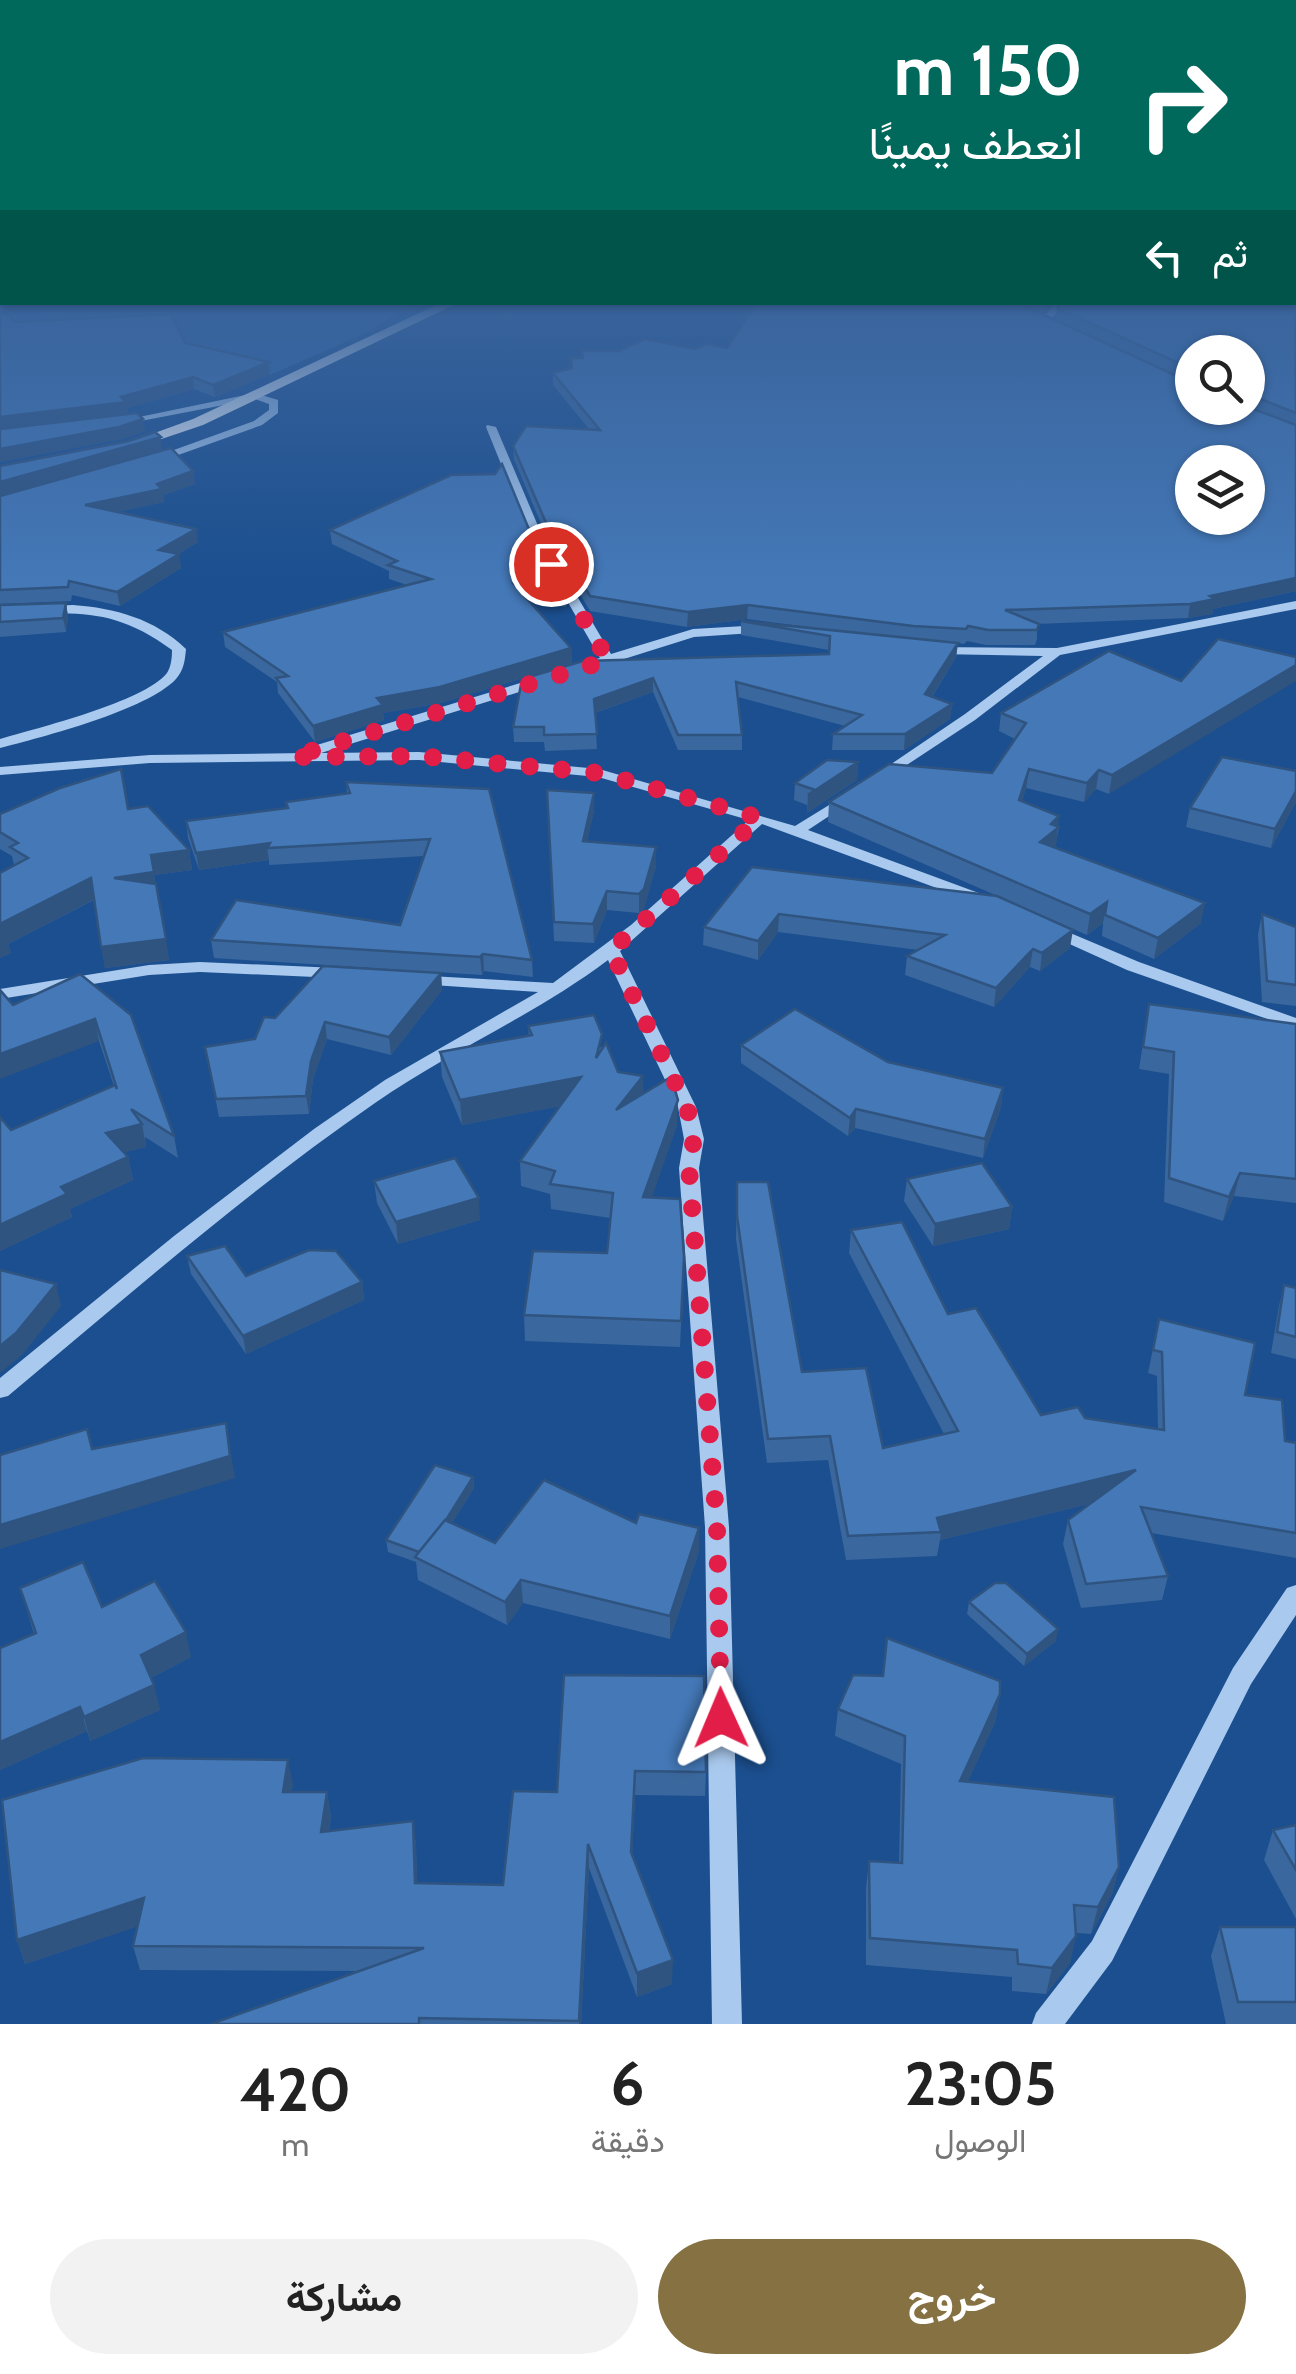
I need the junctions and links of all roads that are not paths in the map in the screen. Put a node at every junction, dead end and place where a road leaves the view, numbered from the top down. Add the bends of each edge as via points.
1 (258, 394) edge
2 (255, 396) junction
3 (115, 423) edge
4 (490, 427) dead end
5 (110, 450) edge
6 (147, 463) edge
7 (1296, 604) edge
8 (0, 612) edge
9 (782, 631) edge
10 (929, 650) edge
11 (1057, 652) junction
12 (608, 660) junction
13 (571, 671) edge
14 (552, 677) edge
15 (0, 744) edge
16 (292, 757) junction
17 (0, 771) edge
18 (870, 783) edge
19 (855, 793) edge
20 (760, 818) junction
21 (797, 831) junction
22 (998, 906) edge
23 (1032, 921) edge
24 (611, 950) junction
25 (362, 975) edge
26 (400, 978) edge
27 (556, 988) junction
28 (0, 994) edge
29 (1296, 1024) edge
30 (0, 1390) edge
31 (1296, 1594) edge
32 (727, 2024) edge
33 (1047, 2024) edge

1 - 2 main road
2 - 3 street
2 - 5 main road
2 - 6 street via 274,402 274,411 258,424
4 - 12 street via 538,540
7 - 11 street
8 - 15 street via 105,608 154,629 179,649 169,679 129,700
9 - 12 street via 693,633
10 - 11 street
11 - 18 street
12 - 13 street
14 - 16 street
16 - 17 street
16 - 20 street via 419,756 599,773
19 - 21 street
20 - 21 street
20 - 24 street
21 - 22 street
23 - 29 street via 1133,966
24 - 27 street
24 - 32 street via 687,1107 694,1138 689,1168 717,1527
25 - 28 street via 200,967
26 - 27 street
27 - 30 street via 369,1098
31 - 33 street via 1242,1676 1102,1951

